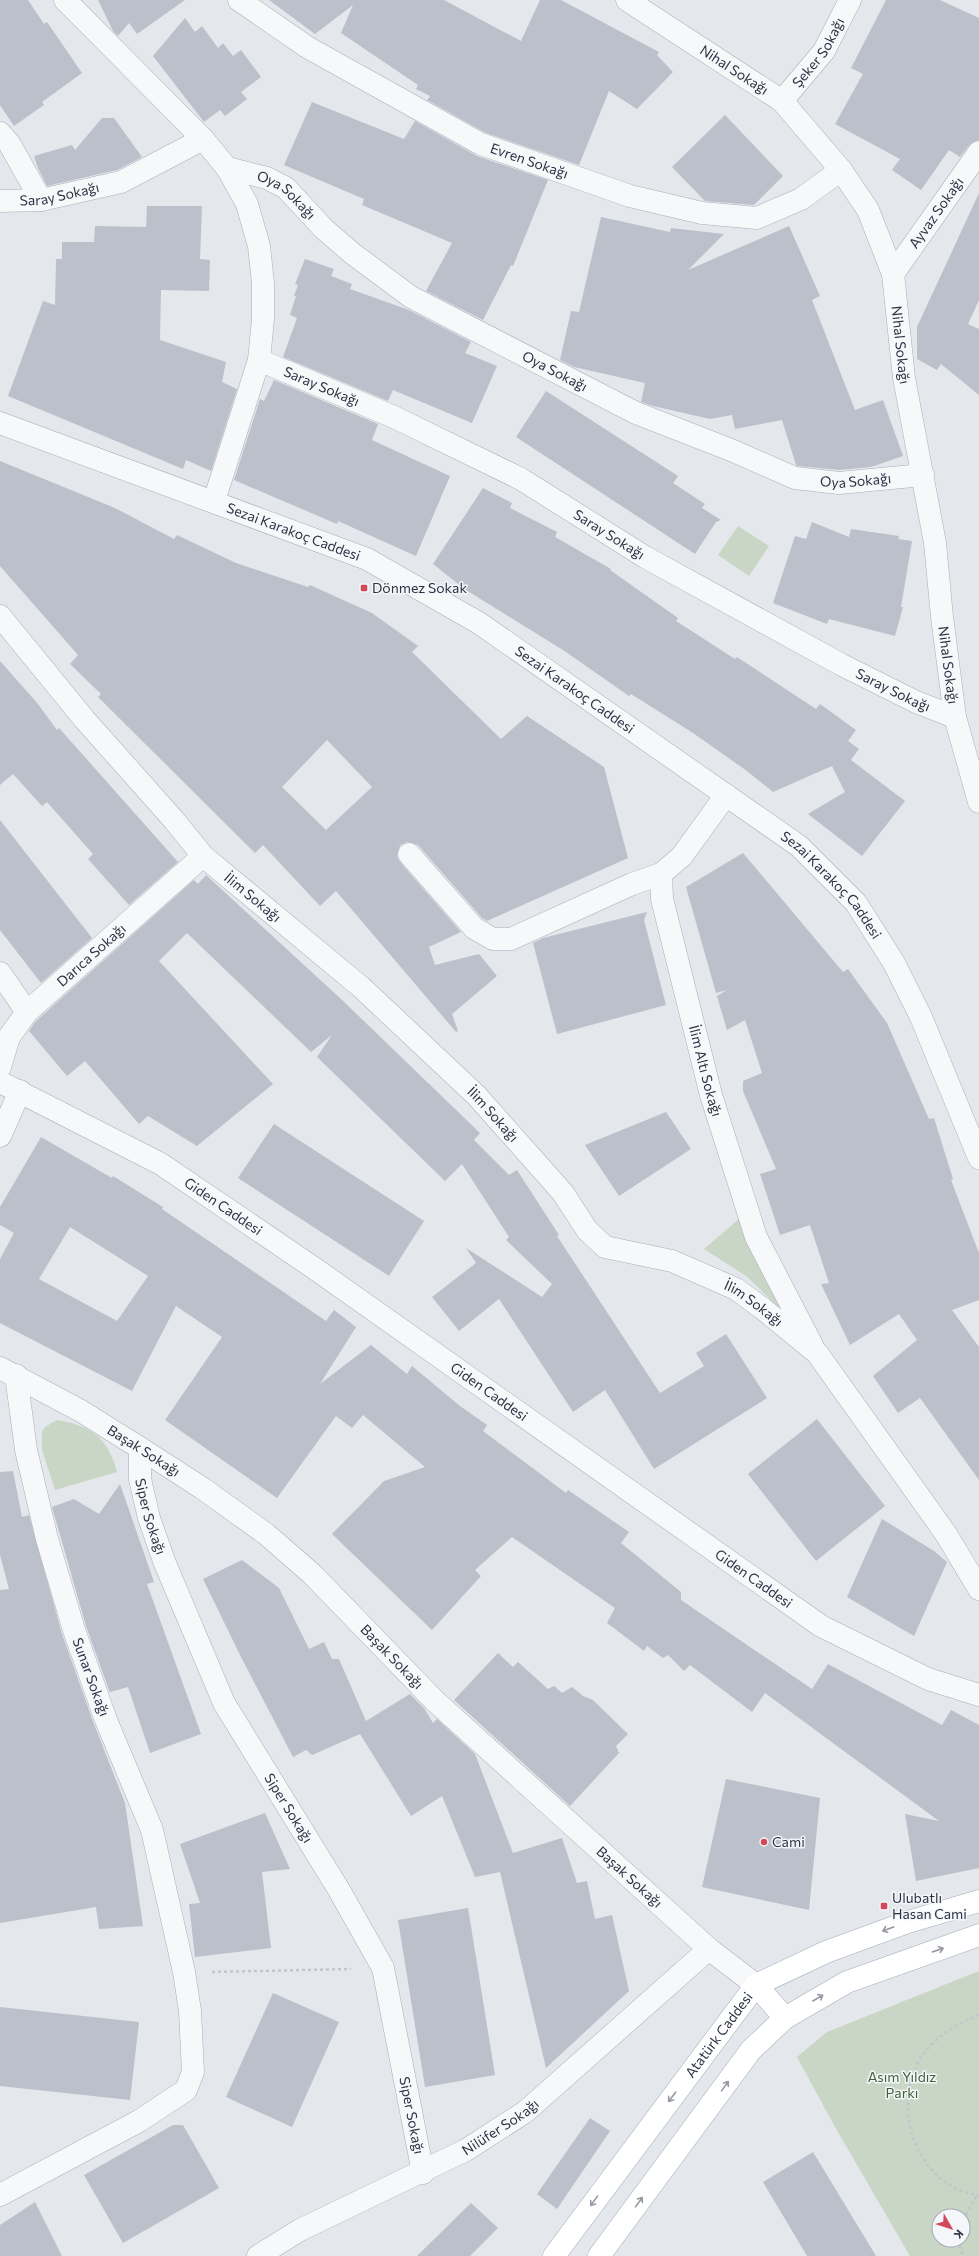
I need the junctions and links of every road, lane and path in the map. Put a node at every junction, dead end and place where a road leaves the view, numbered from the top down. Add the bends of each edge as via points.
1 (65, 0) edge
2 (239, 0) edge
3 (627, 0) edge
4 (850, 0) edge
5 (782, 101) junction
6 (0, 133) edge
7 (203, 139) junction
8 (979, 152) edge
9 (227, 168) junction
10 (841, 170) junction
11 (42, 200) junction
12 (0, 201) edge
13 (893, 274) junction
14 (260, 360) junction
15 (0, 423) edge
16 (923, 475) junction
17 (214, 501) junction
18 (0, 616) edge
19 (955, 717) junction
20 (726, 795) junction
21 (979, 802) edge
22 (409, 854) dead end
23 (202, 856) junction
24 (661, 874) junction
25 (0, 973) edge
26 (27, 1012) junction
27 (0, 1067) edge
28 (0, 1082) edge
29 (20, 1091) junction
30 (972, 1120) edge
31 (0, 1136) edge
32 (979, 1158) edge
33 (816, 1353) junction
34 (8, 1372) edge
35 (140, 1448) junction
36 (979, 1589) edge
37 (979, 1695) edge
38 (979, 1901) edge
39 (979, 1936) edge
40 (709, 1949) junction
41 (383, 1968) junction
42 (184, 1972) junction
43 (756, 1985) junction
44 (979, 2015) edge
45 (784, 2018) junction
46 (423, 2173) junction
47 (0, 2195) edge
48 (978, 2195) edge
49 (970, 2208) edge
50 (258, 2256) edge
51 (554, 2256) edge
52 (599, 2256) edge

1 - 7 street, Oya Sokağı
2 - 10 street, Evren Sokağı via 307,47 481,144 630,196 702,213 757,218 801,199
3 - 5 street, Nihal Sokağı
4 - 5 street, Şeker Sokağı via 824,51
5 - 10 street, Nihal Sokağı
6 - 11 street via 9,143
7 - 9 street, Oya Sokağı
7 - 11 street, Saray Sokağı via 121,182
8 - 13 street, Ayvaz Sokağı
9 - 14 street, Oya Sokağı via 247,204 259,246 263,283
9 - 16 street, Oya Sokağı via 266,178 286,188 353,254 412,296 636,413 795,478 839,483
10 - 13 street, Nihal Sokağı via 868,210
11 - 12 street, Saray Sokağı
13 - 16 street, Nihal Sokağı via 904,378
14 - 17 street, Oya Sokağı
14 - 19 street, Saray Sokağı via 394,417 521,479 645,557 842,665 916,702
15 - 17 street, Sezai Karakoç Caddesi
16 - 19 street, Nihal Sokağı via 935,543
17 - 20 street, Sezai Karakoç Caddesi via 367,559 479,623
18 - 23 street, İlim Sokağı
19 - 21 street, Nihal Sokağı
20 - 24 street via 682,856
20 - 30 street, Sezai Karakoç Caddesi via 799,846 856,903 894,963
22 - 24 street via 474,928 493,939 511,939 632,884
23 - 26 street, Darıca Sokağı
23 - 33 street, İlim Sokağı via 361,987 477,1096 563,1193 587,1230 605,1247 672,1261 736,1290
24 - 33 street, İlim Altı Sokağı via 662,899 711,1095 756,1237
25 - 26 street
26 - 27 street, Darıca Sokağı via 9,1037
28 - 29 street, Giden Caddesi
29 - 31 street
29 - 37 street, Giden Caddesi via 168,1168 821,1626 928,1679
30 - 32 street, Sezai Karakoç Caddesi
33 - 36 street, İlim Sokağı via 946,1534
34 - 35 street, Başak Sokağı via 82,1411
34 - 42 street, Sunar Sokağı via 47,1539 74,1630 106,1720 152,1830
35 - 40 street, Başak Sokağı via 266,1534 312,1574 435,1701
35 - 41 street, Siper Sokağı via 140,1479 149,1518 164,1561 224,1703 335,1884
38 -> 43 main road, Atatürk Caddesi via 908,1922 826,1952
45 -> 39 main road via 847,1982
40 - 43 street, Başak Sokağı
40 - 46 street, Nilüfer Sokağı via 525,2112 466,2150
41 - 42 path
41 - 46 street, Siper Sokağı
42 - 47 street, Sunar Sokağı via 190,2011 193,2072 186,2090 139,2121
43 - 45 main road
43 -> 51 main road, Atatürk Caddesi
44 - 48 path via 941,2034 920,2058 909,2087 907,2118 916,2148 935,2173 961,2191
52 -> 45 main road via 751,2050
46 - 50 street, Nilüfer Sokağı via 300,2230
48 - 49 path

